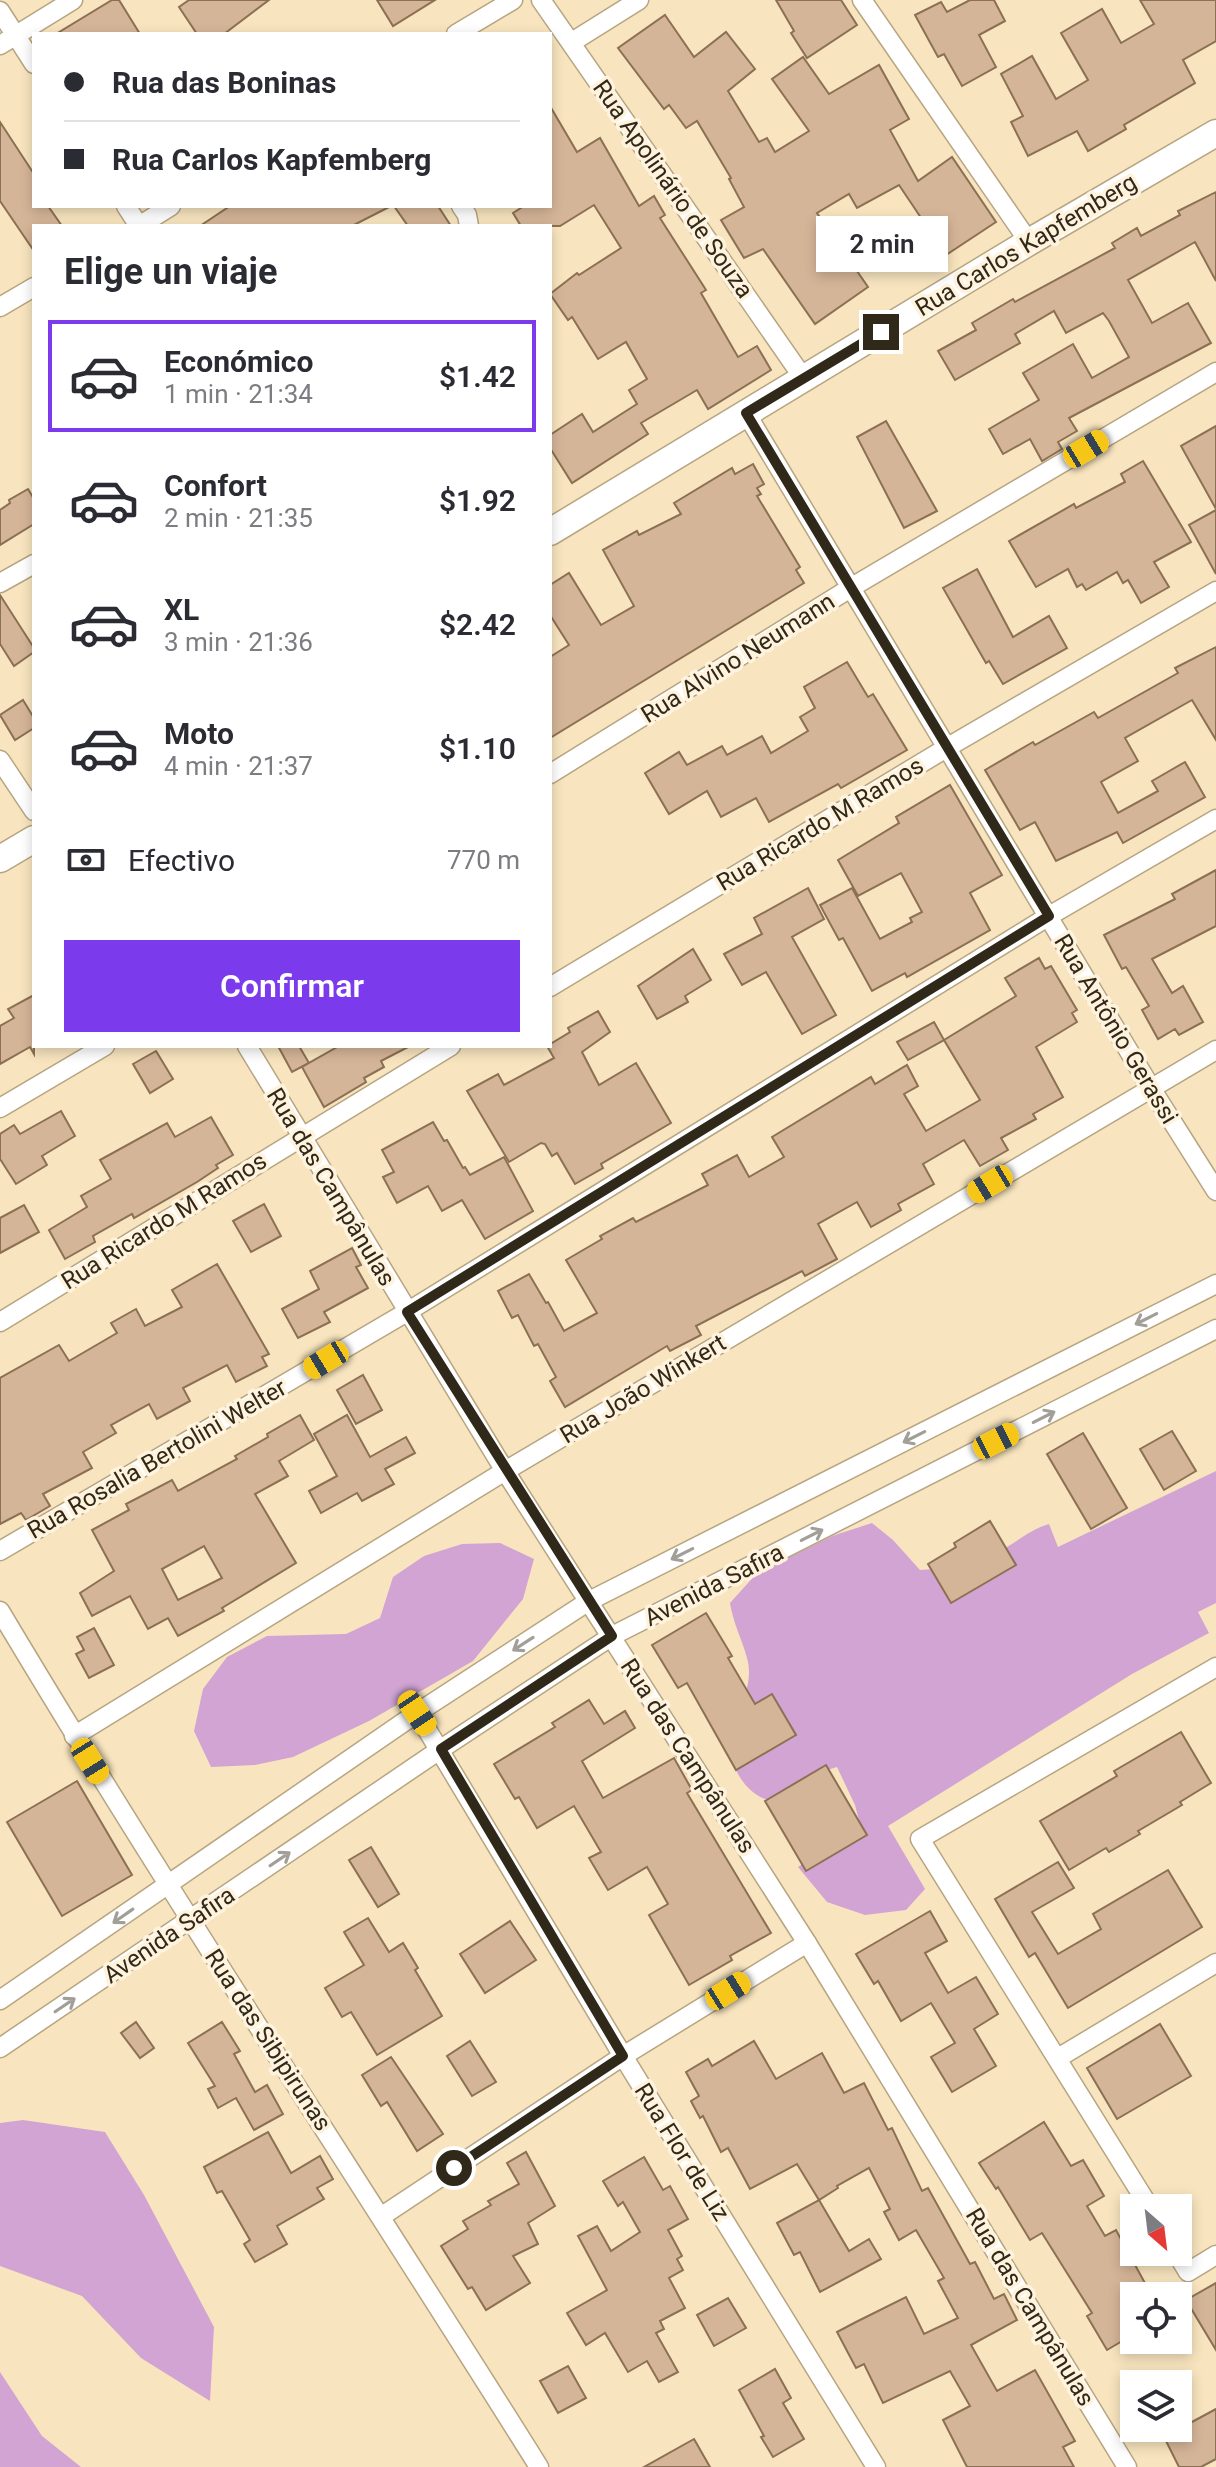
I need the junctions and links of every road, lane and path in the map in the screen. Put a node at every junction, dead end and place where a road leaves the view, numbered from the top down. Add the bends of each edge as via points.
1 (73, 0) edge
2 (513, 0) edge
3 (541, 0) edge
4 (639, 0) edge
5 (862, 0) edge
6 (0, 11) edge
7 (459, 32) edge
8 (8, 41) edge
9 (572, 42) junction
10 (32, 62) edge
11 (1216, 133) edge
12 (168, 208) edge
13 (142, 224) edge
14 (1029, 242) junction
15 (32, 288) edge
16 (0, 307) edge
17 (1216, 372) edge
18 (804, 379) junction
19 (746, 413) junction
20 (552, 531) edge
21 (32, 565) edge
22 (0, 583) edge
23 (852, 587) junction
24 (1216, 591) edge
25 (948, 747) junction
26 (0, 760) edge
27 (552, 773) edge
28 (32, 808) edge
29 (1216, 819) edge
30 (32, 840) edge
31 (0, 859) edge
32 (1049, 916) junction
33 (552, 986) edge
34 (102, 1048) edge
35 (248, 1048) edge
36 (448, 1048) edge
37 (1216, 1050) edge
38 (1151, 1088) junction
39 (0, 1108) edge
40 (300, 1137) junction
41 (1216, 1191) edge
42 (1216, 1284) edge
43 (407, 1312) junction
44 (0, 1322) edge
45 (1216, 1329) edge
46 (505, 1471) junction
47 (0, 1551) edge
48 (589, 1601) junction
49 (0, 1611) edge
50 (612, 1636) junction
51 (1216, 1667) edge
52 (417, 1713) junction
53 (74, 1736) junction
54 (441, 1749) junction
55 (167, 1885) junction
56 (190, 1921) junction
57 (807, 1943) junction
58 (1216, 1963) edge
59 (0, 2000) edge
60 (0, 2048) edge
61 (623, 2056) junction
62 (1058, 2058) junction
63 (1141, 2194) edge
64 (382, 2216) junction
65 (1216, 2255) edge
66 (1184, 2266) edge
67 (539, 2467) edge
68 (876, 2467) edge
69 (1127, 2467) edge

1 - 8 street
2 - 7 street
3 - 9 street, Rua Apolinário de Souza
4 - 9 street
5 - 14 street
6 - 8 street
8 - 10 street
9 - 18 street, Rua Apolinário de Souza
11 - 14 street, Rua Carlos Kapfemberg
12 - 13 street
14 - 18 street, Rua Carlos Kapfemberg
15 - 16 street
17 - 23 street, Rua Alvino Neumann
18 - 19 street, Rua Carlos Kapfemberg
19 - 20 street, Rua Carlos Kapfemberg
19 - 23 street, Rua Antônio Gerassi
21 - 22 street
23 - 25 street, Rua Antônio Gerassi
23 - 27 street, Rua Alvino Neumann
24 - 25 street, Rua Ricardo M Ramos
25 - 32 street, Rua Antônio Gerassi
25 - 33 street, Rua Ricardo M Ramos
26 - 28 street
29 - 32 street, Rua Rosalia Bertolini Welter
30 - 31 street
32 - 38 street, Rua Antônio Gerassi
32 - 43 street, Rua Rosalia Bertolini Welter
34 - 39 street
35 - 40 street, Rua das Campânulas
36 - 40 street, Rua Ricardo M Ramos
37 - 38 street, Rua João Winkert
38 - 41 street, Rua Antônio Gerassi
38 - 46 street, Rua João Winkert
40 - 43 street, Rua das Campânulas
40 - 44 street, Rua Ricardo M Ramos
42 -> 48 street, Avenida Safira
43 - 46 street, Rua das Campânulas
43 - 47 street, Rua Rosalia Bertolini Welter
50 -> 45 street, Avenida Safira
46 - 48 street, Rua das Campânulas
46 - 53 street, Rua João Winkert
48 - 50 street, Rua das Campânulas
48 -> 52 street, Avenida Safira
49 - 53 street, Rua das Sibipirunas
50 - 54 street, Avenida Safira
50 - 57 street, Rua das Campânulas
51 - 62 street via 920,1839
52 - 54 street, Rua Flor de Liz
52 - 55 street, Avenida Safira
53 - 55 street, Rua das Sibipirunas
56 -> 54 street, Avenida Safira
54 - 61 street, Rua Flor de Liz
55 - 56 street, Rua das Sibipirunas
55 -> 59 street, Avenida Safira
60 -> 56 street, Avenida Safira
56 - 64 street, Rua das Sibipirunas
57 - 61 street
57 - 69 street, Rua das Campânulas
58 - 62 street
61 - 64 street
61 - 68 street, Rua Flor de Liz
62 - 63 street
64 - 67 street, Rua das Sibipirunas
65 - 66 street via 1188,2272

